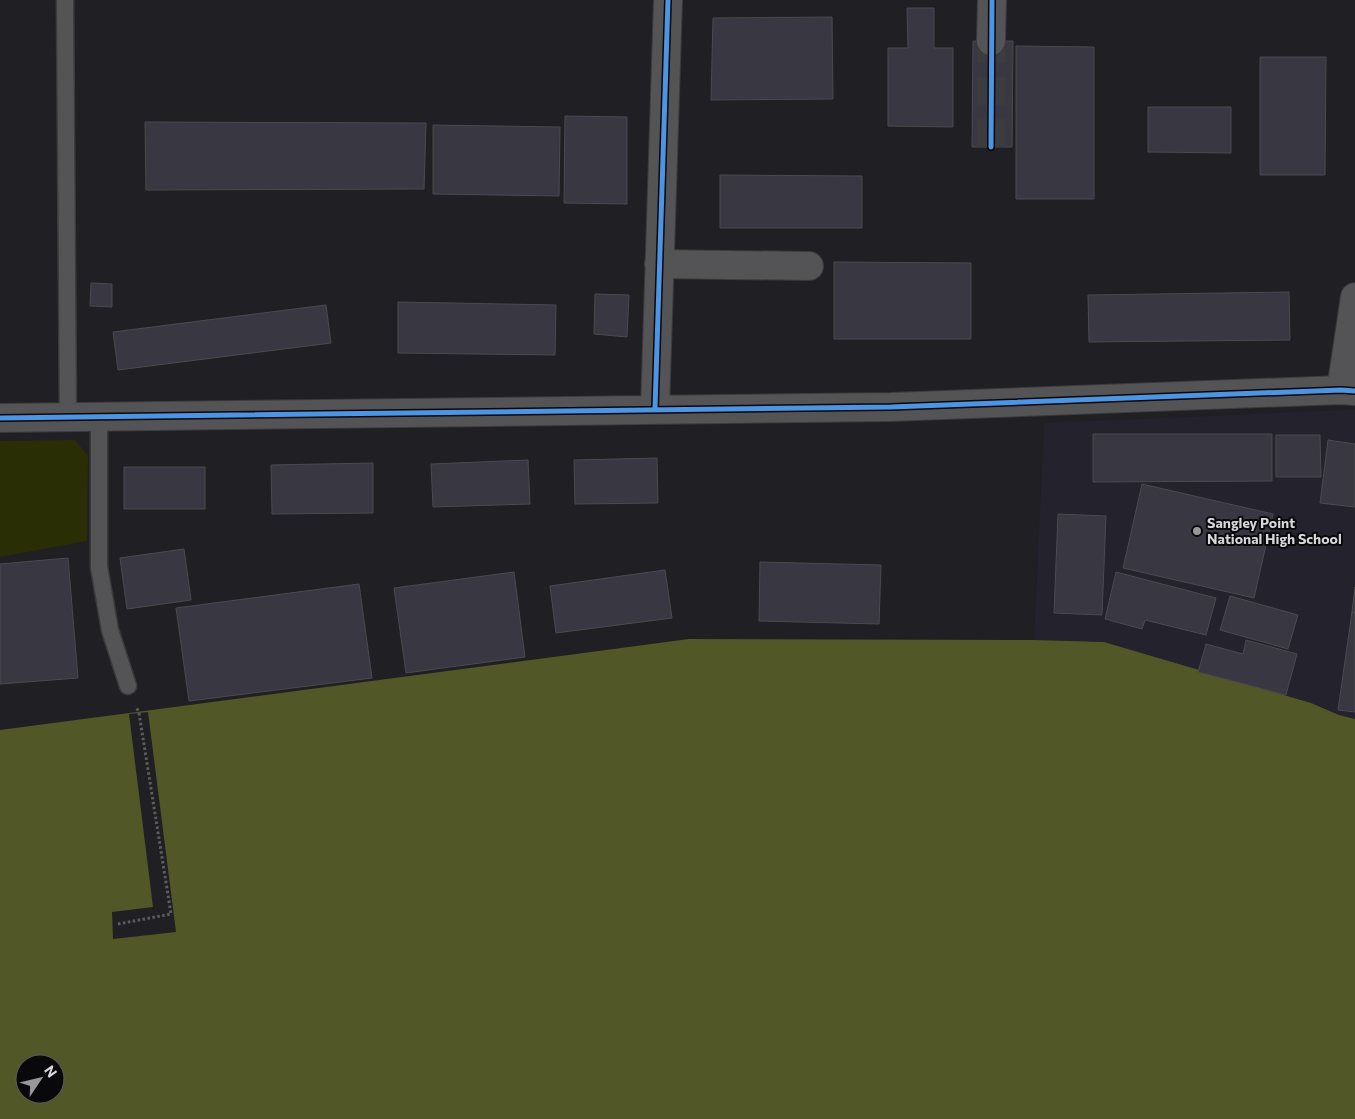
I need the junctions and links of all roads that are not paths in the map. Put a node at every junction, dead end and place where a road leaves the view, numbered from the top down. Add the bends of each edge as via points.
1 (65, 0) edge
2 (668, 0) edge
3 (992, 0) edge
4 (991, 41) tunnel mouth
5 (659, 264) junction
6 (809, 266) dead end
7 (1355, 297) edge
8 (1348, 390) edge
9 (655, 409) junction
10 (98, 417) junction
11 (0, 418) edge
12 (68, 418) junction
13 (128, 686) road end

1 - 12 lane
2 - 5 street
3 - 4 street
5 - 6 street
5 - 9 street
7 - 8 street
8 - 9 street via 891,407
9 - 10 street
10 - 12 street
10 - 13 lane via 99,567 110,630
11 - 12 street

